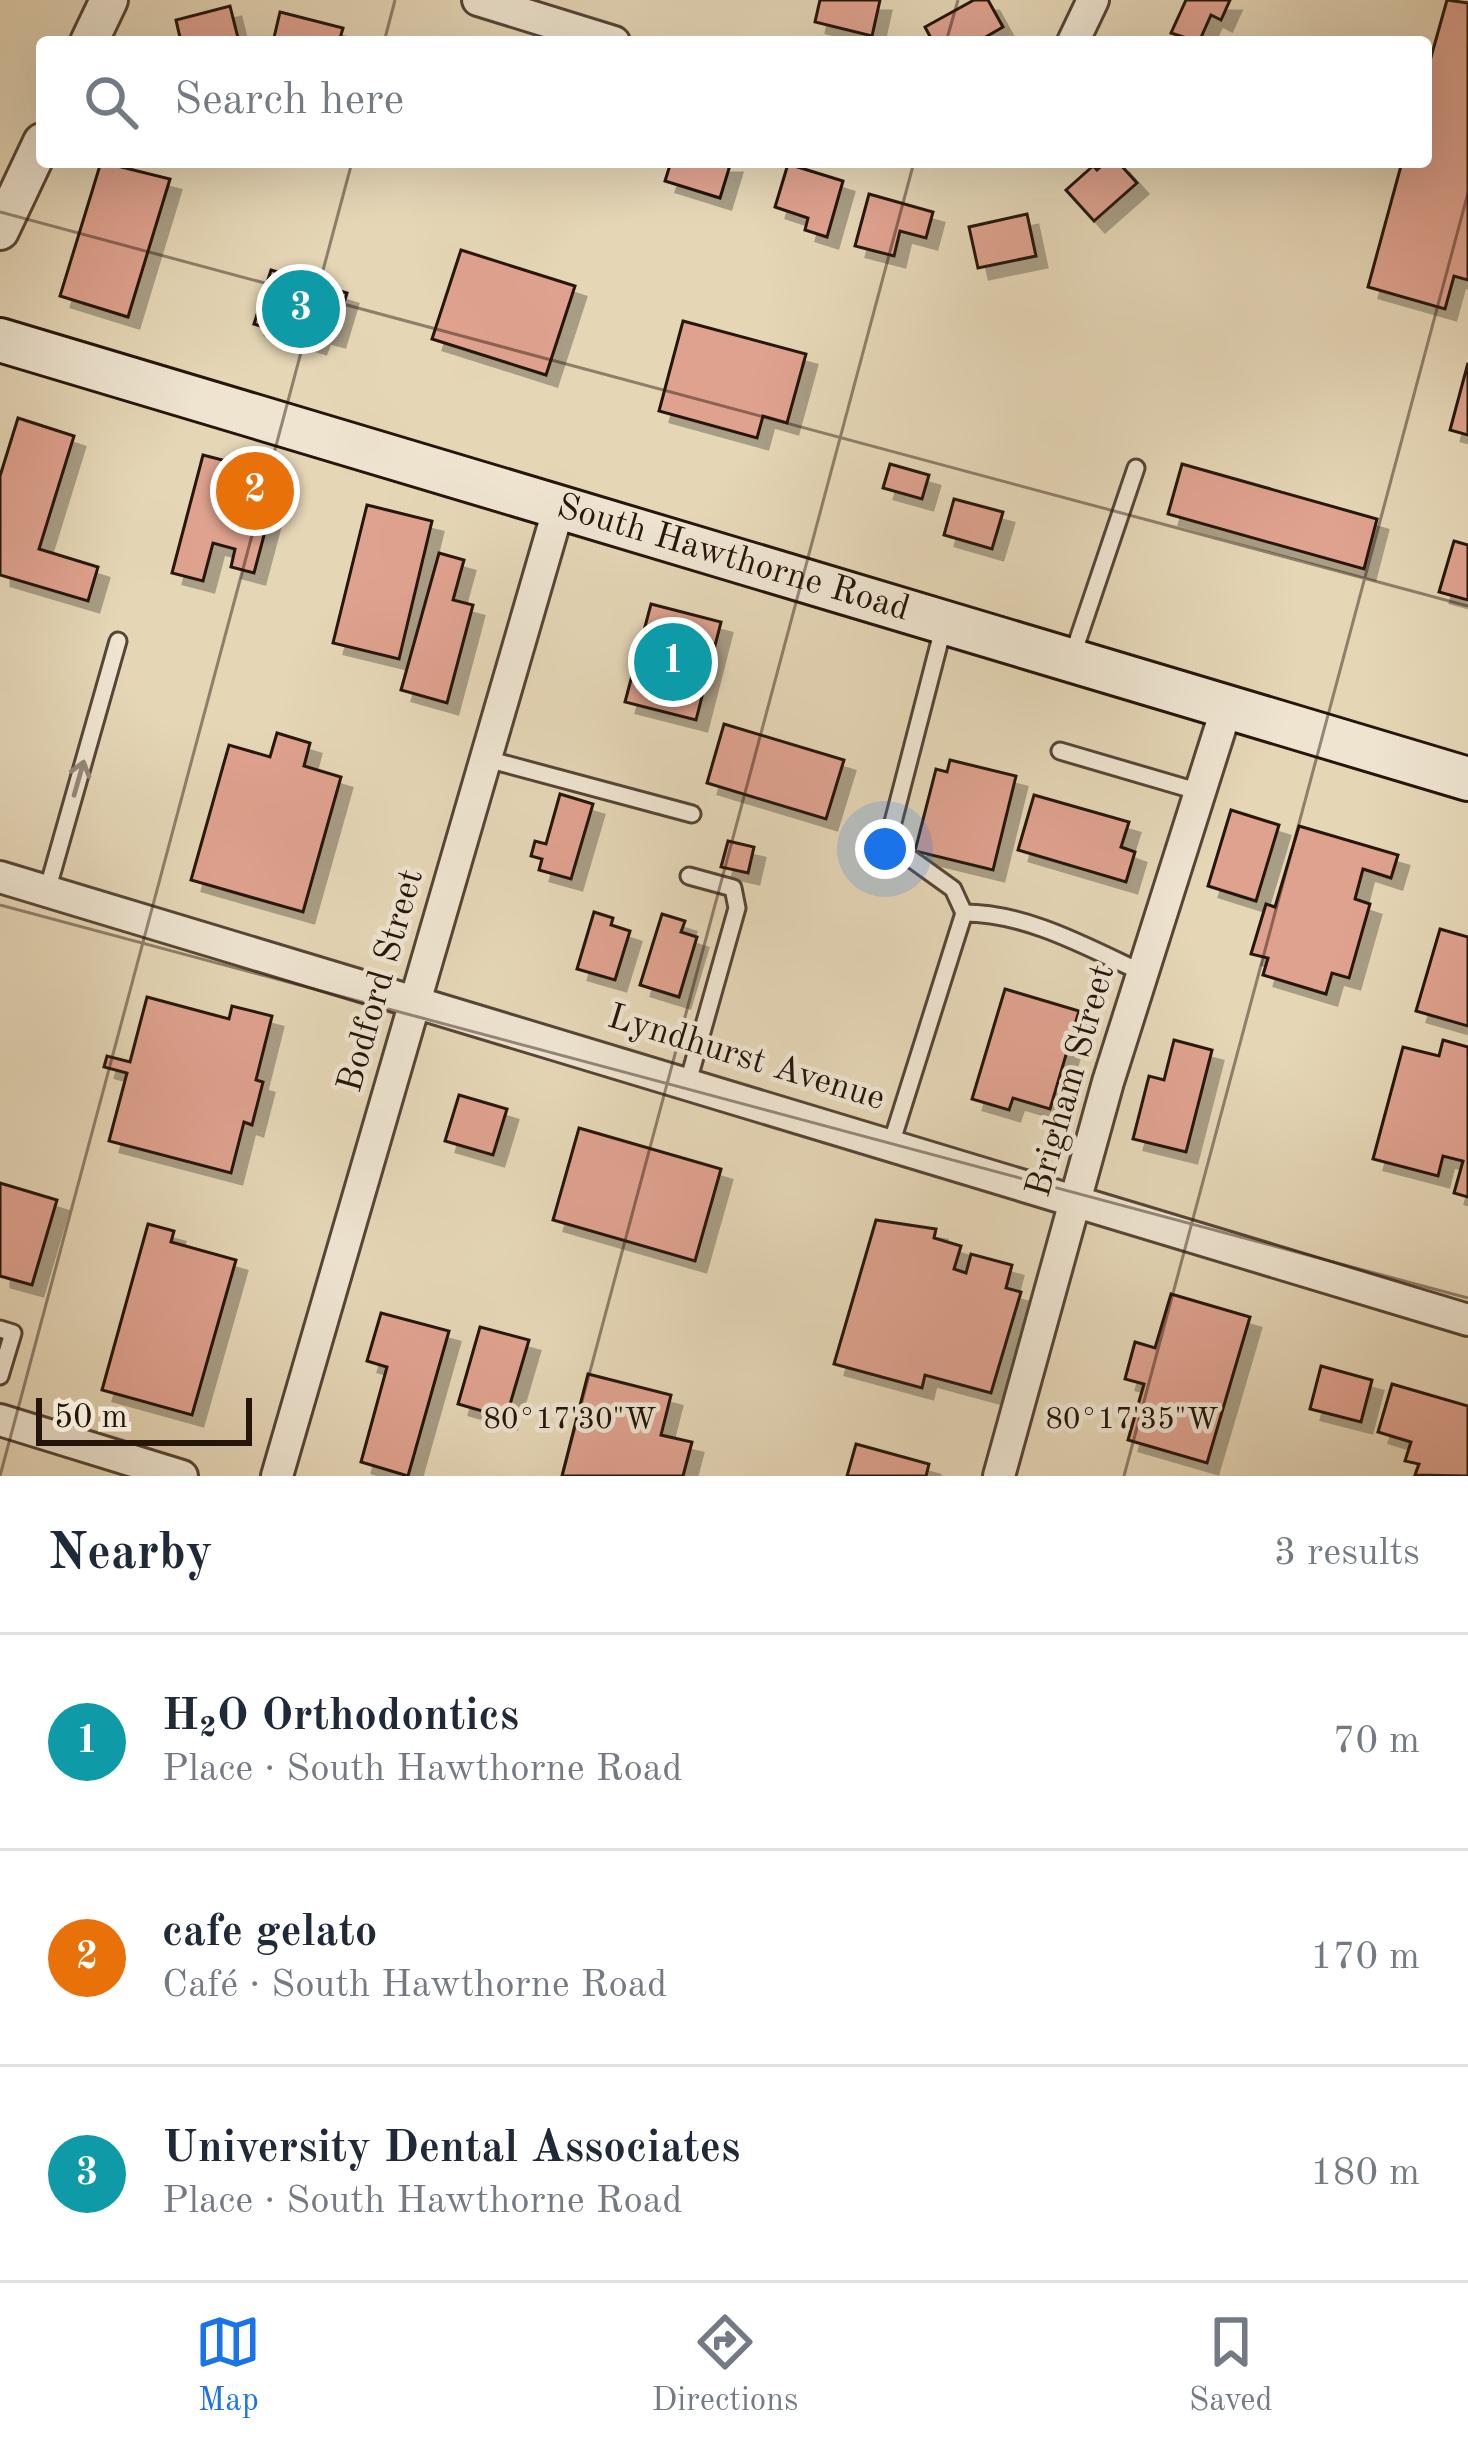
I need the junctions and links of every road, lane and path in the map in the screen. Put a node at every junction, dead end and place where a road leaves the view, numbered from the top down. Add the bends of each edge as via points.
1 (109, 0) edge
2 (478, 0) edge
3 (1093, 0) edge
4 (92, 36) edge
5 (595, 36) edge
6 (1076, 36) edge
7 (36, 155) edge
8 (0, 231) edge
9 (0, 340) edge
10 (1136, 468) dead end
11 (559, 507) junction
12 (944, 624) junction
13 (118, 641) dead end
14 (1070, 662) junction
15 (1226, 710) junction
16 (1060, 751) dead end
17 (487, 759) junction
18 (1468, 778) edge
19 (1200, 792) junction
20 (692, 814) dead end
21 (688, 876) dead end
22 (0, 877) edge
23 (47, 891) junction
24 (964, 913) junction
25 (1143, 973) junction
26 (418, 1000) junction
27 (688, 1082) junction
28 (891, 1144) junction
29 (1078, 1201) junction
30 (1468, 1320) edge
31 (0, 1329) edge
32 (0, 1376) edge
33 (0, 1420) edge
34 (182, 1476) edge
35 (277, 1476) edge
36 (999, 1476) edge

1 - 4 street
2 - 5 street
3 - 6 street
7 - 8 street
9 - 11 main road, South Hawthorne Road
10 - 14 lane
11 - 12 main road, South Hawthorne Road
11 - 17 street, Bodford Street
12 - 14 main road, South Hawthorne Road
12 - 24 lane via 892,826 896,848 953,889
23 -> 13 lane
14 - 15 main road, South Hawthorne Road
15 - 18 main road, South Hawthorne Road
15 - 19 street, Brigham Street
16 - 19 lane
17 - 20 lane
17 - 26 street, Bodford Street
19 - 25 street, Brigham Street
21 - 27 lane via 733,888 737,908
22 - 23 street, Lyndhurst Avenue
23 - 26 street, Lyndhurst Avenue
24 - 25 lane via 1057,933
24 - 28 lane
25 - 29 street, Brigham Street
26 - 27 street, Lyndhurst Avenue
26 - 35 street, Bodford Street
27 - 28 street, Lyndhurst Avenue
28 - 29 street, Lyndhurst Avenue
29 - 30 street, Lyndhurst Avenue
29 - 36 street, Brigham Street
31 - 32 lane via 13,1333
33 - 34 street

